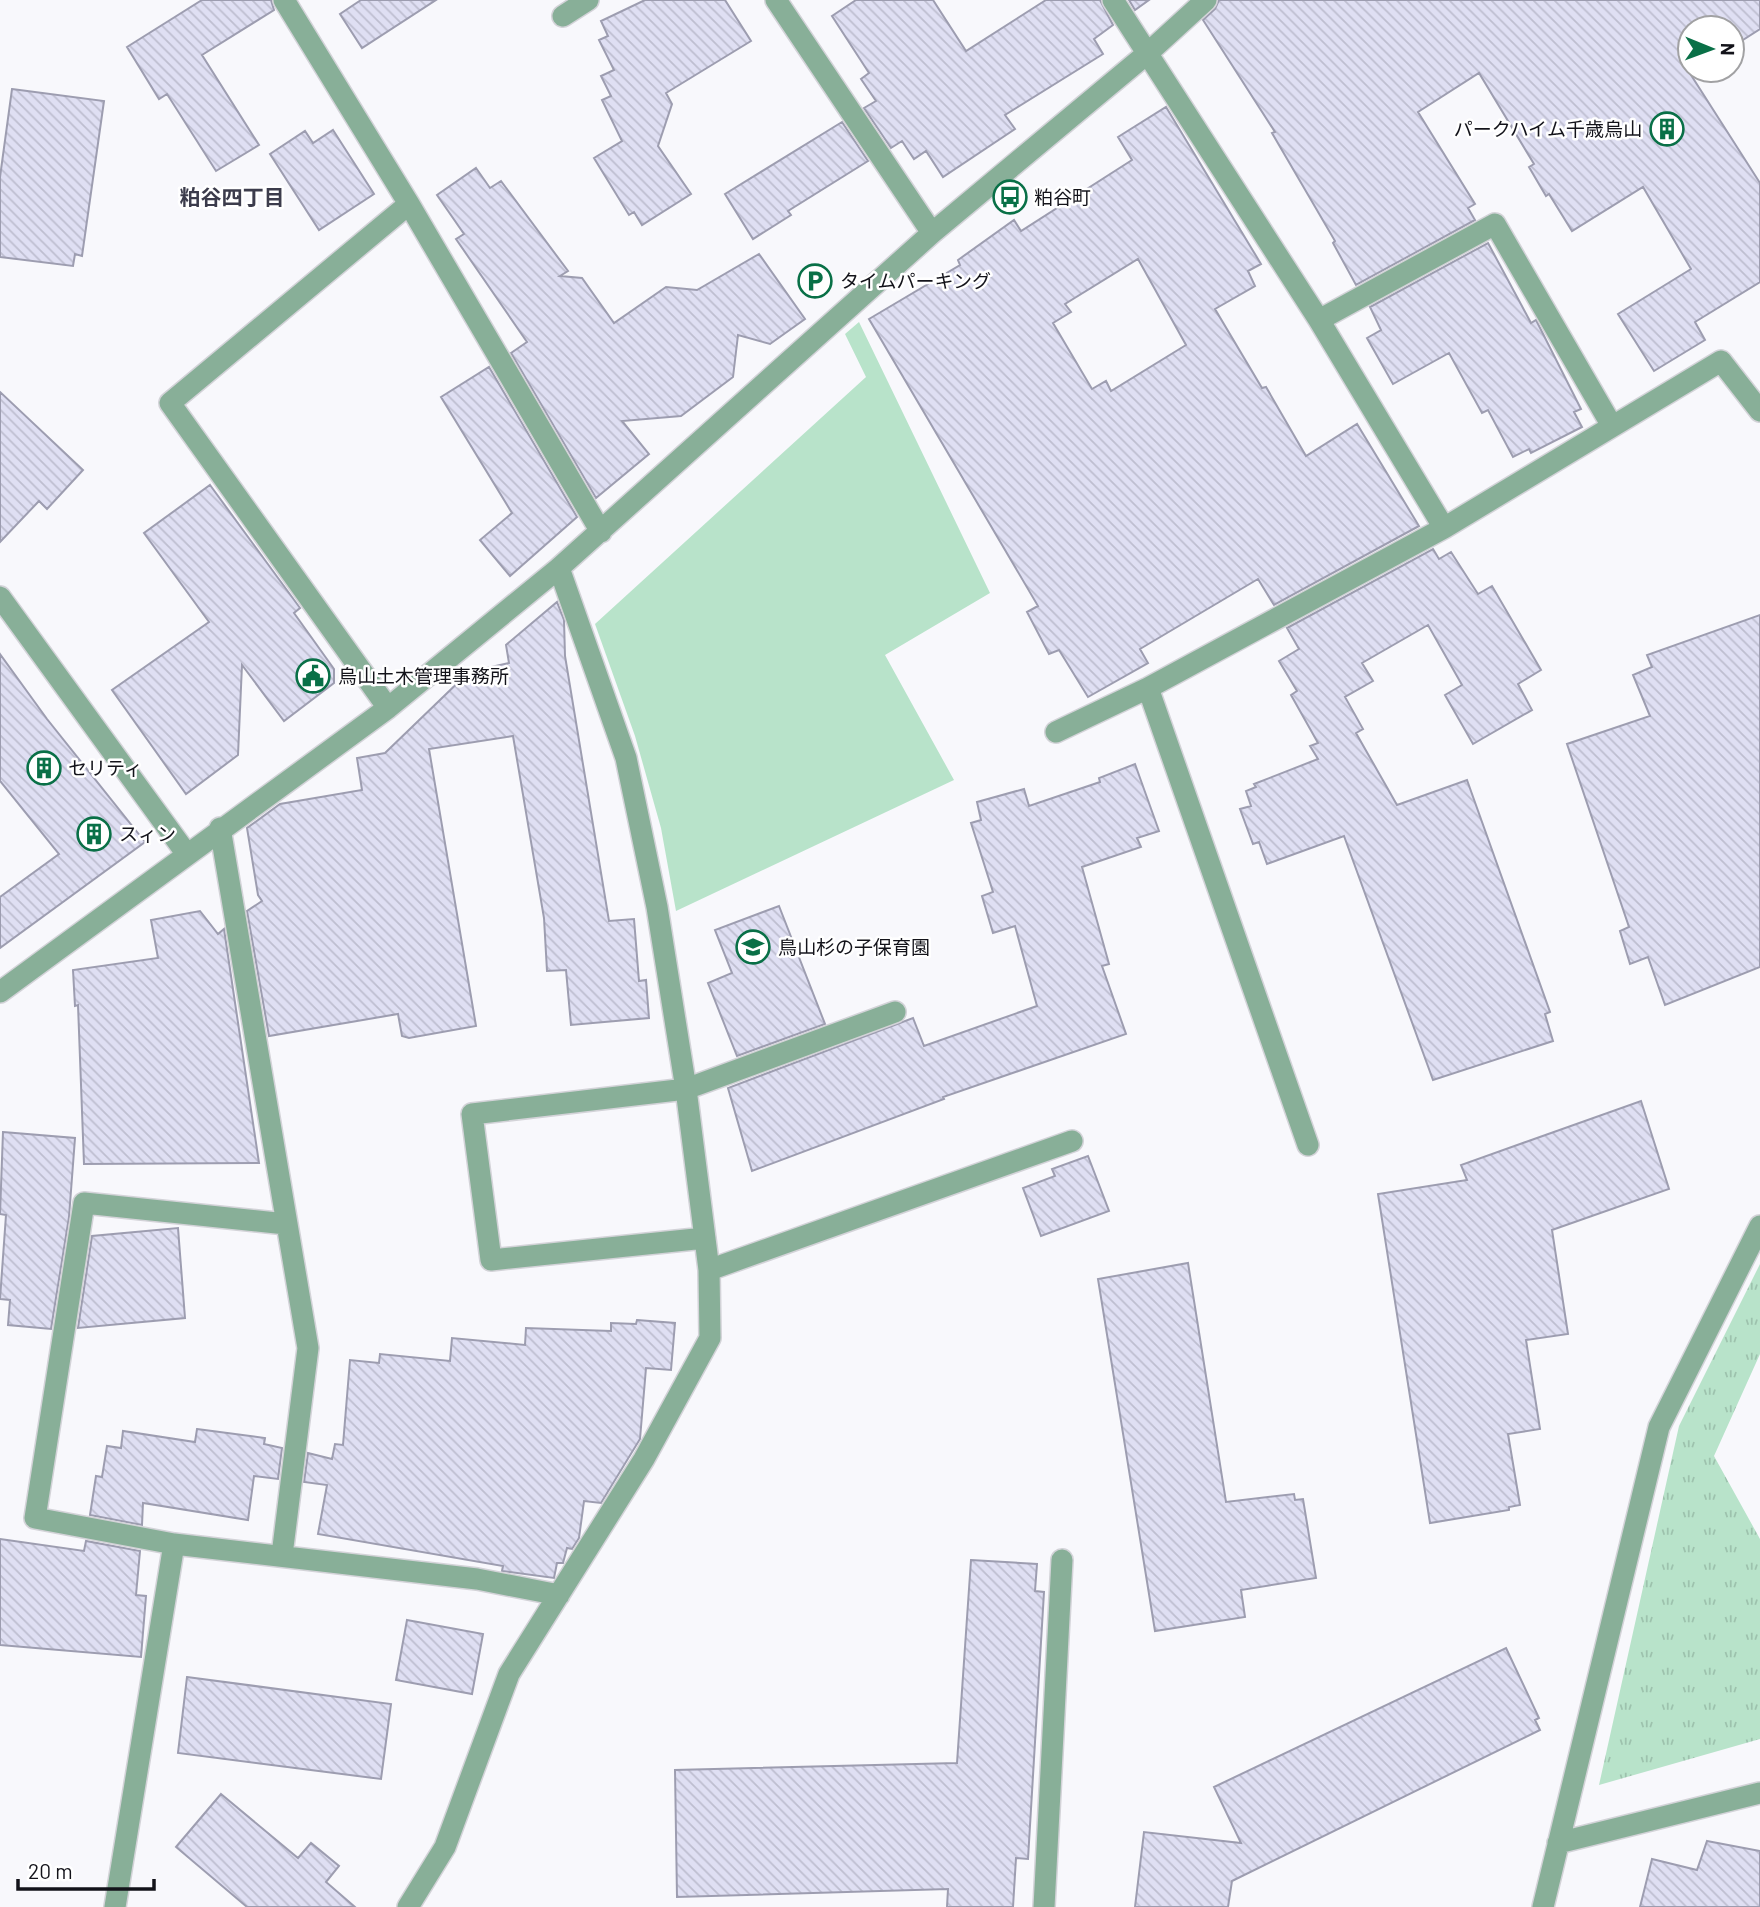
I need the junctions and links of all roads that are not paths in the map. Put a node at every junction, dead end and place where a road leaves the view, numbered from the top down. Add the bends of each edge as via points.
1 (284, 0) edge
2 (588, 0) edge
3 (776, 0) edge
4 (1113, 0) edge
5 (1206, 0) edge
6 (563, 16) dead end
7 (1149, 52) junction
8 (409, 204) junction
9 (932, 233) junction
10 (1319, 320) junction
11 (1760, 411) edge
12 (1612, 426) junction
13 (1444, 527) junction
14 (601, 532) junction
15 (559, 568) junction
16 (0, 597) edge
17 (1147, 688) junction
18 (388, 708) junction
19 (1056, 732) dead end
20 (220, 828) junction
21 (186, 853) junction
22 (0, 992) edge
23 (895, 1012) dead end
24 (686, 1089) junction
25 (1072, 1141) dead end
26 (1308, 1145) dead end
27 (286, 1224) junction
28 (1760, 1226) edge
29 (705, 1238) junction
30 (709, 1270) junction
31 (174, 1544) junction
32 (282, 1555) junction
33 (1062, 1560) dead end
34 (559, 1595) junction
35 (1760, 1793) edge
36 (1558, 1843) junction
37 (115, 1907) edge
38 (408, 1907) edge
39 (1044, 1907) edge
40 (1543, 1907) edge

1 - 8 street
2 - 6 street
3 - 9 street
4 - 7 street
5 - 7 street
7 - 9 street
7 - 10 street
8 - 14 street
8 - 18 street via 170,403
9 - 14 street
10 - 12 street via 1495,224
10 - 13 street
11 - 12 street via 1721,361
12 - 13 street
13 - 17 street
14 - 15 street
15 - 18 street
15 - 24 street via 626,758 657,907
16 - 21 street
17 - 19 street
17 - 26 street
18 - 20 street
20 - 21 street
20 - 27 street
21 - 22 street
23 - 24 street
24 - 29 street
24 - 29 street via 472,1114 491,1260
25 - 30 street
27 - 31 street via 84,1203 34,1518
27 - 32 street via 308,1348
28 - 36 street via 1659,1427
29 - 30 street
30 - 34 street via 710,1338 644,1460
31 - 32 street
31 - 37 street
32 - 34 street via 477,1579
33 - 39 street
34 - 38 street via 509,1674 444,1847
35 - 36 street
36 - 40 street

